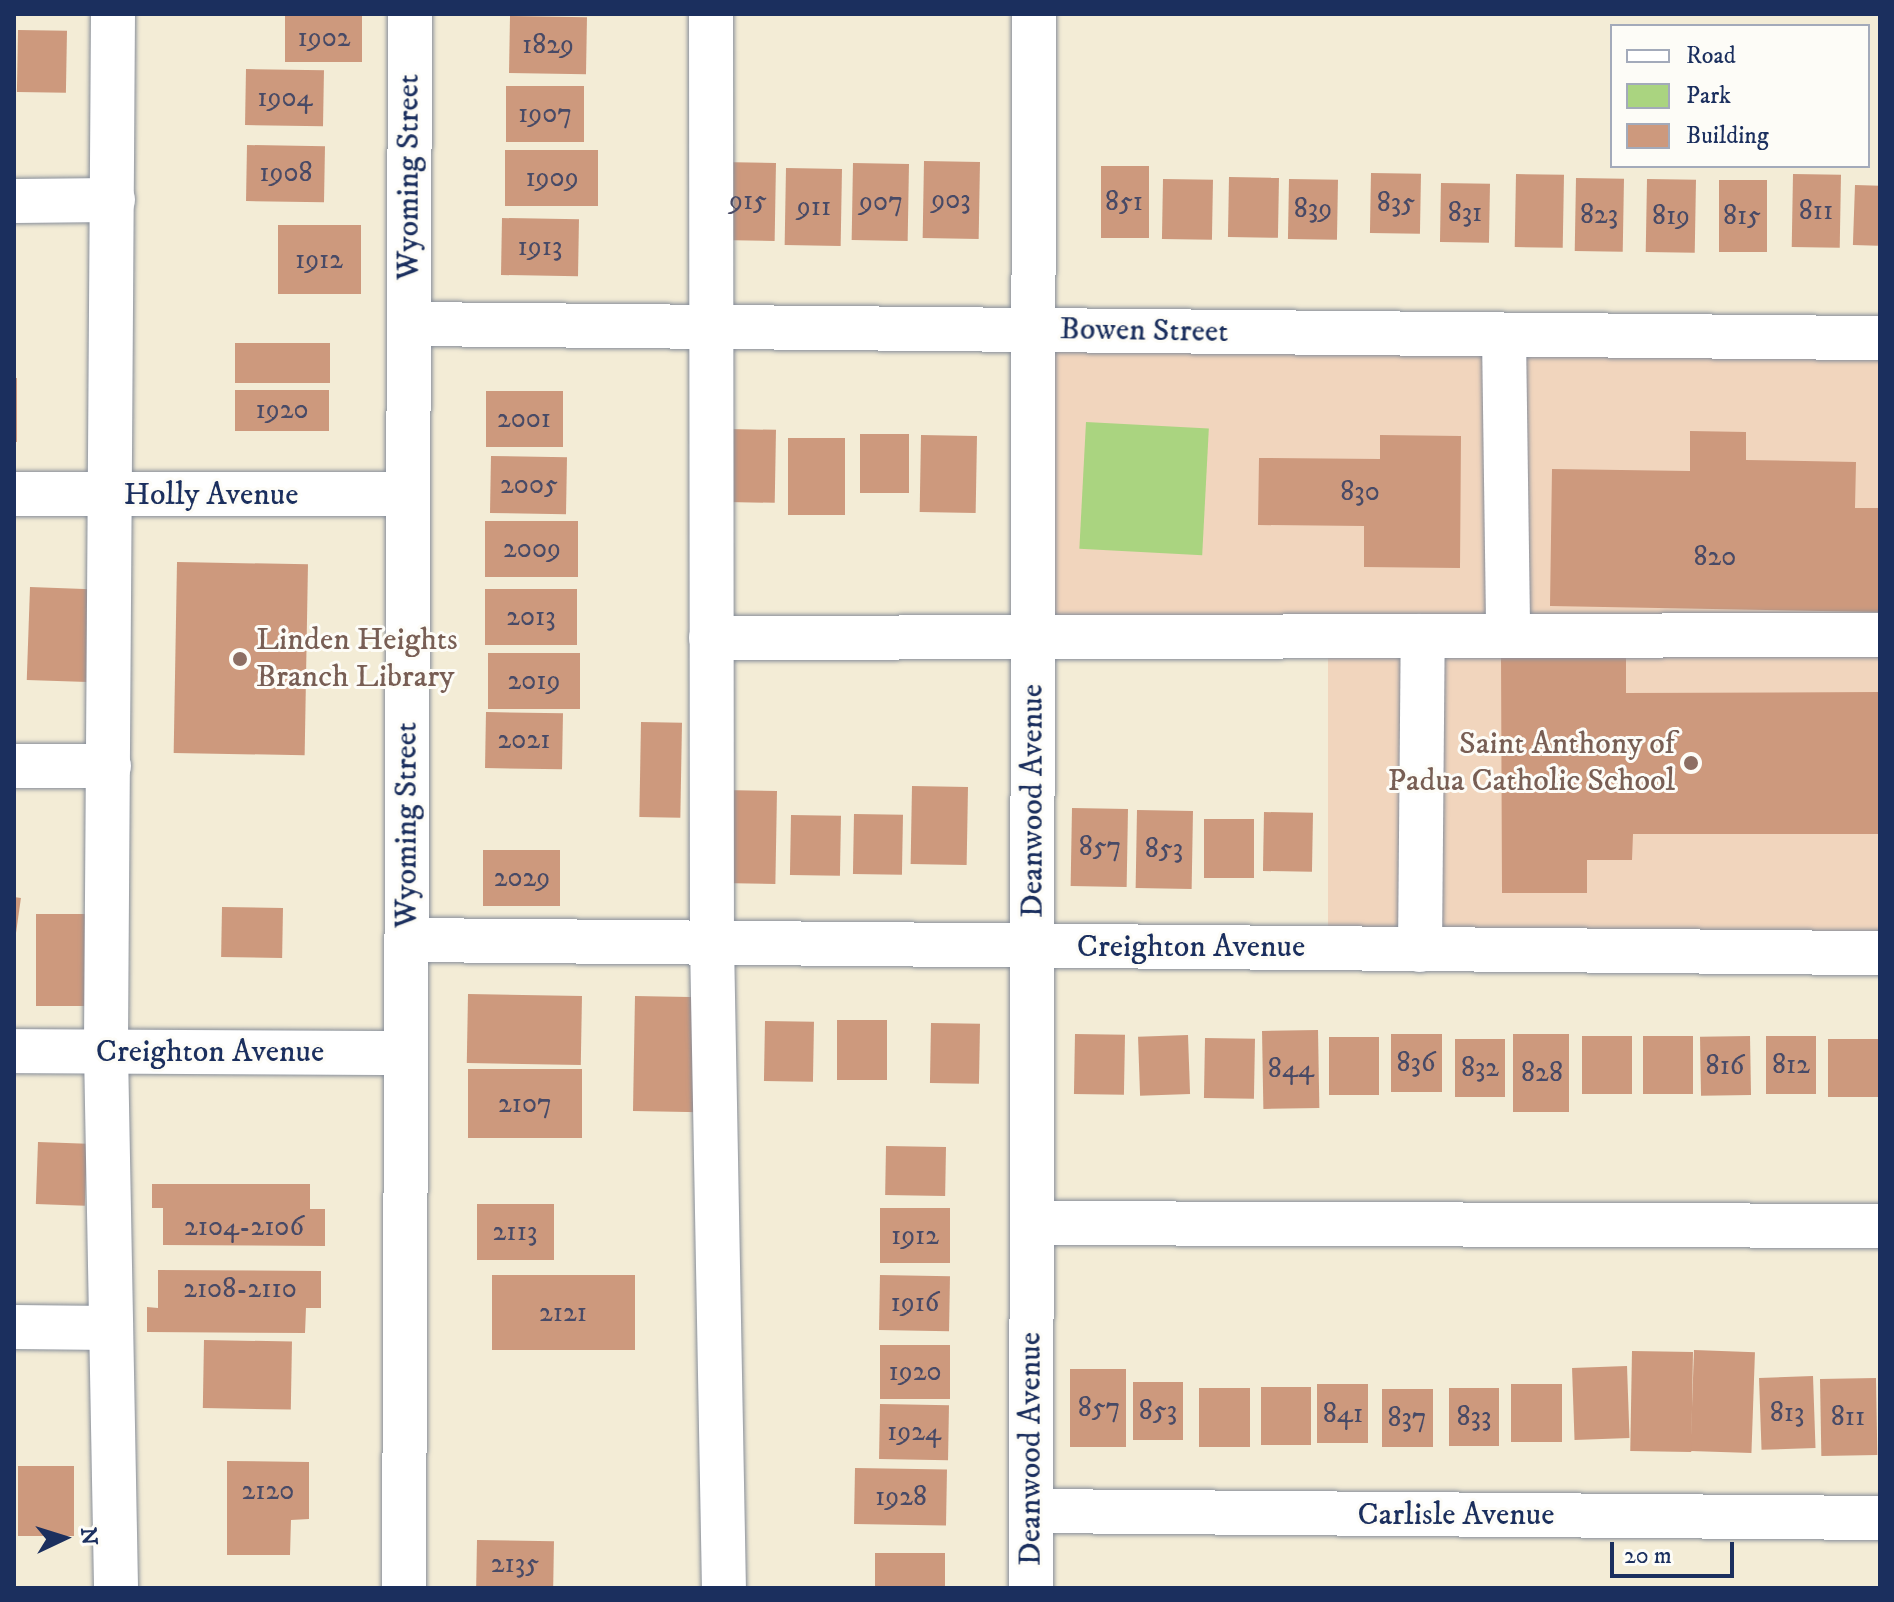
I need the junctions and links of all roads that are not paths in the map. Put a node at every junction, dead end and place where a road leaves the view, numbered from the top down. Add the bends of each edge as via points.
1 (113, 14) edge
2 (410, 14) edge
3 (711, 14) edge
4 (1034, 14) edge
5 (113, 200) junction
6 (14, 201) edge
7 (409, 324) junction
8 (709, 327) junction
9 (1035, 329) junction
10 (1504, 336) junction
11 (1880, 338) edge
12 (14, 494) edge
13 (408, 494) junction
14 (112, 495) junction
15 (1034, 635) junction
16 (1508, 635) junction
17 (1880, 635) edge
18 (1423, 636) junction
19 (711, 638) junction
20 (14, 766) edge
21 (109, 766) junction
22 (407, 940) junction
23 (712, 942) junction
24 (1032, 946) junction
25 (1420, 950) junction
26 (1880, 953) edge
27 (14, 1051) edge
28 (106, 1051) junction
29 (406, 1053) junction
30 (1032, 1223) junction
31 (1880, 1226) edge
32 (14, 1327) edge
33 (111, 1328) junction
34 (1031, 1511) junction
35 (1880, 1518) edge
36 (116, 1588) edge
37 (404, 1588) edge
38 (724, 1588) edge
39 (1031, 1588) edge

1 - 5 street
2 - 7 street, Wyoming Street
3 - 8 street
4 - 9 street, Deanwood Avenue
5 - 6 street
5 - 14 street
7 - 8 street, Bowen Street
7 - 13 street, Wyoming Street
8 - 9 street, Bowen Street
8 - 19 street
9 - 10 street, Bowen Street
9 - 15 street, Deanwood Avenue
10 - 11 street, Bowen Street
10 - 16 street
12 - 14 street, Holly Avenue
13 - 14 street, Holly Avenue
13 - 22 street, Wyoming Street
14 - 21 street
15 - 18 street
15 - 19 street
15 - 24 street, Deanwood Avenue
16 - 17 street
16 - 18 street
18 - 25 street
19 - 23 street
20 - 21 street
21 - 28 street
22 - 23 street, Creighton Avenue
22 - 29 street, Wyoming Street
23 - 24 street, Creighton Avenue
23 - 38 street
24 - 25 street, Creighton Avenue
24 - 30 street, Deanwood Avenue
25 - 26 street, Creighton Avenue
27 - 28 street, Creighton Avenue
28 - 29 street, Creighton Avenue
28 - 33 street
29 - 37 street, Wyoming Street
30 - 31 street
30 - 34 street, Deanwood Avenue
32 - 33 street
33 - 36 street
34 - 35 street, Carlisle Avenue
34 - 39 street, Deanwood Avenue

